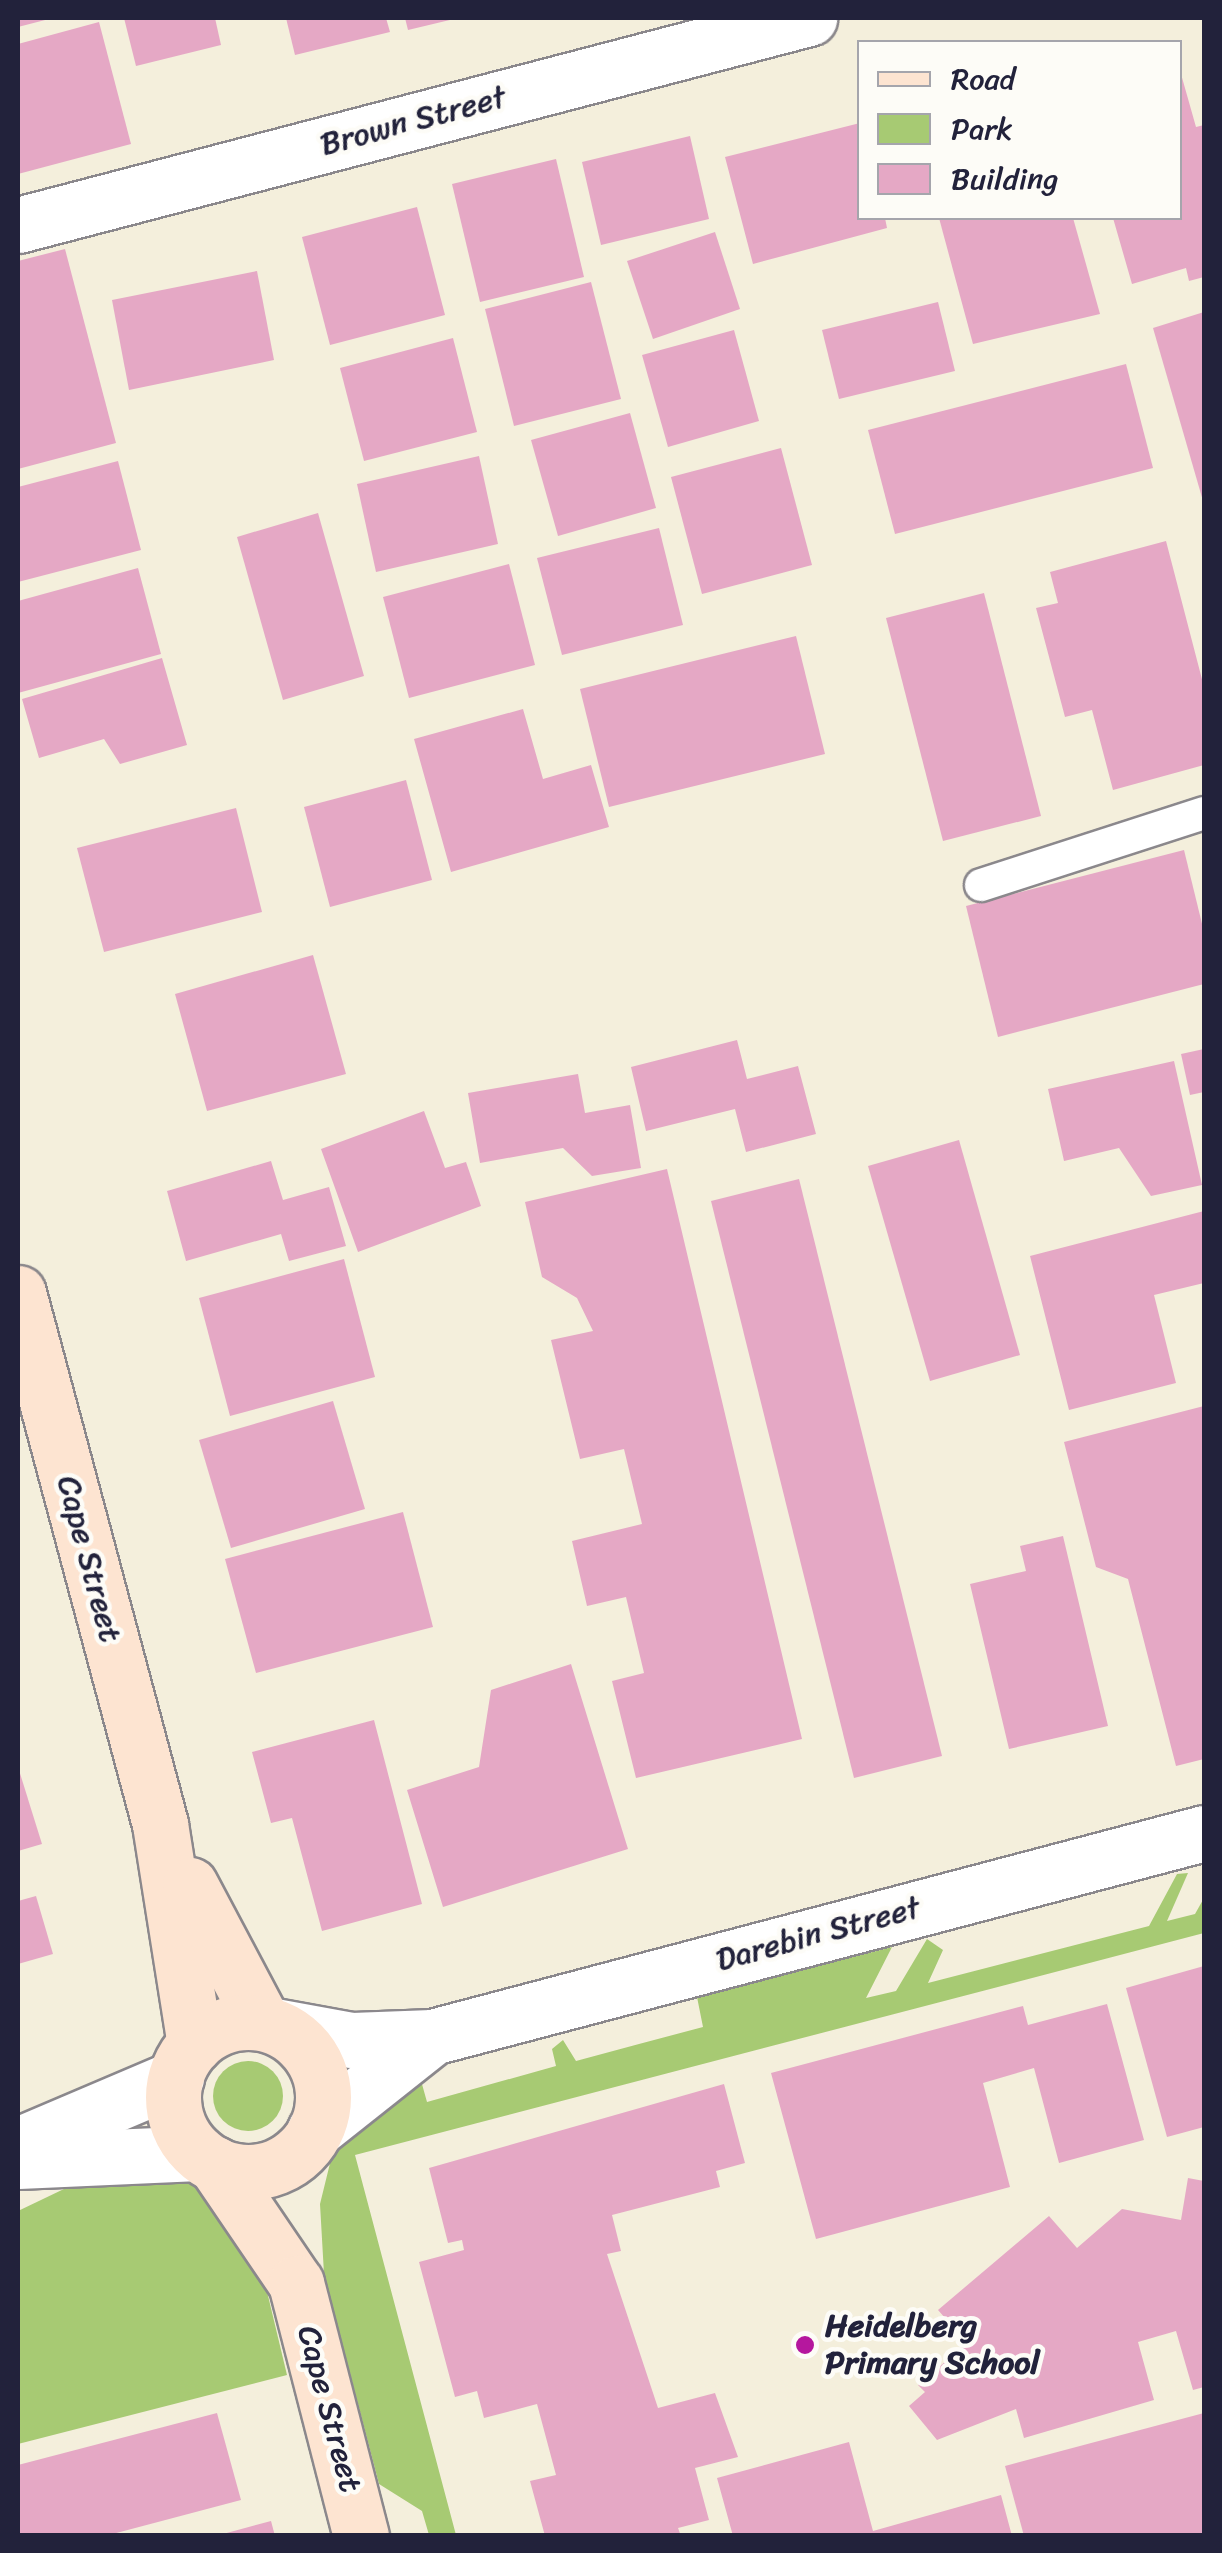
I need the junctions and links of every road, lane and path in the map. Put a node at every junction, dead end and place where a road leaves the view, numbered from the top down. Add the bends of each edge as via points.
1 (809, 18) edge
2 (18, 225) edge
3 (1204, 813) edge
4 (981, 885) dead end
5 (18, 1293) edge
6 (160, 1824) junction
7 (1204, 1833) edge
8 (269, 2025) junction
9 (432, 2037) junction
10 (185, 2061) junction
11 (314, 2133) junction
12 (18, 2144) edge
13 (207, 2159) junction
14 (18, 2161) edge
15 (296, 2283) junction
16 (361, 2536) edge

1 - 2 street, Brown Street
3 - 4 lane
5 - 6 street, Cape Street
6 - 8 street, Cape Street
6 - 10 street, Cape Street
7 - 9 street, Darebin Street
8 - 9 street, Darebin Street via 352,2040
8 - 10 street via 228,2024
8 - 11 street via 310,2054 320,2076
9 - 11 street, Darebin Street
10 - 12 street
10 - 13 street via 175,2117
11 - 13 street via 261,2171
11 - 15 street, Cape Street via 298,2198
13 - 14 street
13 - 15 street, Cape Street
15 - 16 street, Cape Street

